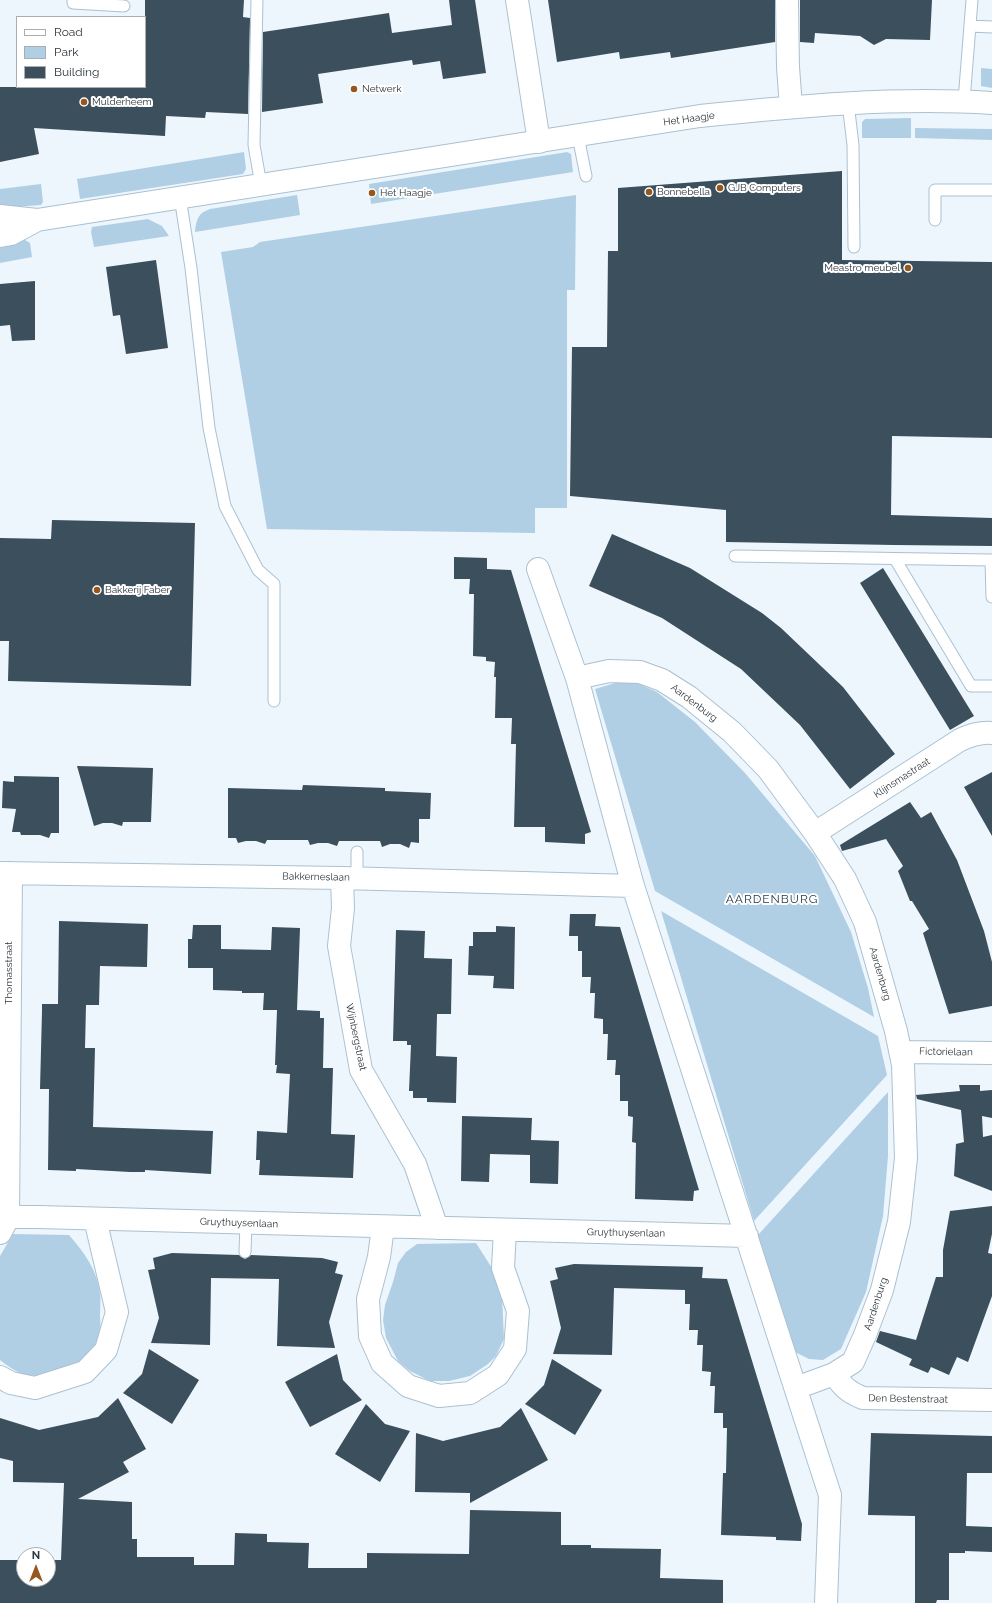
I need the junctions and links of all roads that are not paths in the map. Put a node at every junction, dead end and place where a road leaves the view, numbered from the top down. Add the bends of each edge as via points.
1 (73, 0) edge
2 (257, 0) edge
3 (517, 0) edge
4 (787, 0) edge
5 (972, 0) edge
6 (124, 6) dead end
7 (970, 26) junction
8 (992, 27) edge
9 (964, 101) junction
10 (992, 103) edge
11 (848, 104) junction
12 (791, 107) junction
13 (578, 136) junction
14 (539, 142) junction
15 (586, 176) dead end
16 (261, 185) junction
17 (992, 190) edge
18 (180, 197) junction
19 (0, 216) edge
20 (37, 220) junction
21 (935, 220) dead end
22 (0, 236) edge
23 (854, 247) dead end
24 (735, 556) dead end
25 (895, 558) junction
26 (538, 569) dead end
27 (992, 597) edge
28 (577, 678) junction
29 (992, 686) edge
30 (274, 701) dead end
31 (992, 733) edge
32 (815, 833) junction
33 (356, 852) dead end
34 (5, 873) edge
35 (350, 878) junction
36 (633, 886) junction
37 (901, 1052) junction
38 (992, 1053) edge
39 (95, 1219) junction
40 (3, 1223) edge
41 (246, 1223) junction
42 (383, 1227) junction
43 (437, 1228) junction
44 (505, 1230) junction
45 (747, 1236) junction
46 (245, 1252) dead end
47 (834, 1374) junction
48 (0, 1377) edge
49 (796, 1388) junction
50 (992, 1400) edge
51 (826, 1603) edge

1 - 6 lane via 73,3
2 - 16 lane via 254,145
3 - 14 street
4 - 12 street
5 - 7 lane
7 - 8 lane
7 - 9 lane
9 - 10 street, Het Haagje
9 - 11 street, Het Haagje
11 - 12 street, Het Haagje
11 - 23 lane via 853,145
12 - 13 street, Het Haagje via 700,116
13 - 14 street, Het Haagje
13 - 15 lane
14 - 16 street, Het Haagje
16 - 18 street, Het Haagje
17 - 21 lane via 936,190
18 - 20 street, Het Haagje
18 - 30 lane via 191,268 209,428 225,506 258,570 274,584
19 - 20 street, Het Haagje
20 - 22 street, Het Haagje via 11,234
24 - 25 lane
25 - 27 lane via 991,560
25 - 29 lane via 971,686
26 - 28 street
28 - 32 street, Aardenburg via 610,671 640,672 662,680 689,697 732,732 768,769
28 - 36 street
31 - 32 street, Klijnsmastraat via 970,735 960,740
32 - 37 street, Aardenburg via 845,879 865,922
33 - 35 lane
34 - 35 street, Bakkerneslaan
34 - 40 street, Thomasstraat
35 - 36 street, Bakkerneslaan
35 - 43 street, Wijnbergstraat via 343,908 339,946 361,1070 416,1164
36 - 45 street
37 - 38 street, Fictorielaan
37 - 47 street, Aardenburg via 906,1158 898,1222 882,1290 865,1335 853,1362
39 - 40 street, Gruythuysenlaan
39 - 41 street, Gruythuysenlaan
39 - 48 street via 117,1312 106,1350 85,1372 35,1388 11,1383
41 - 42 street, Gruythuysenlaan
41 - 46 lane
42 - 43 street, Gruythuysenlaan
42 - 44 street via 379,1257 368,1300 370,1336 382,1363 408,1386 439,1396 470,1393 498,1375 515,1349 518,1311 503,1268
43 - 44 street, Gruythuysenlaan
44 - 45 street, Gruythuysenlaan
45 - 49 street
47 - 49 street, Aardenburg
47 - 50 street, Den Bestenstraat via 843,1387 864,1398
49 - 51 street via 830,1495

